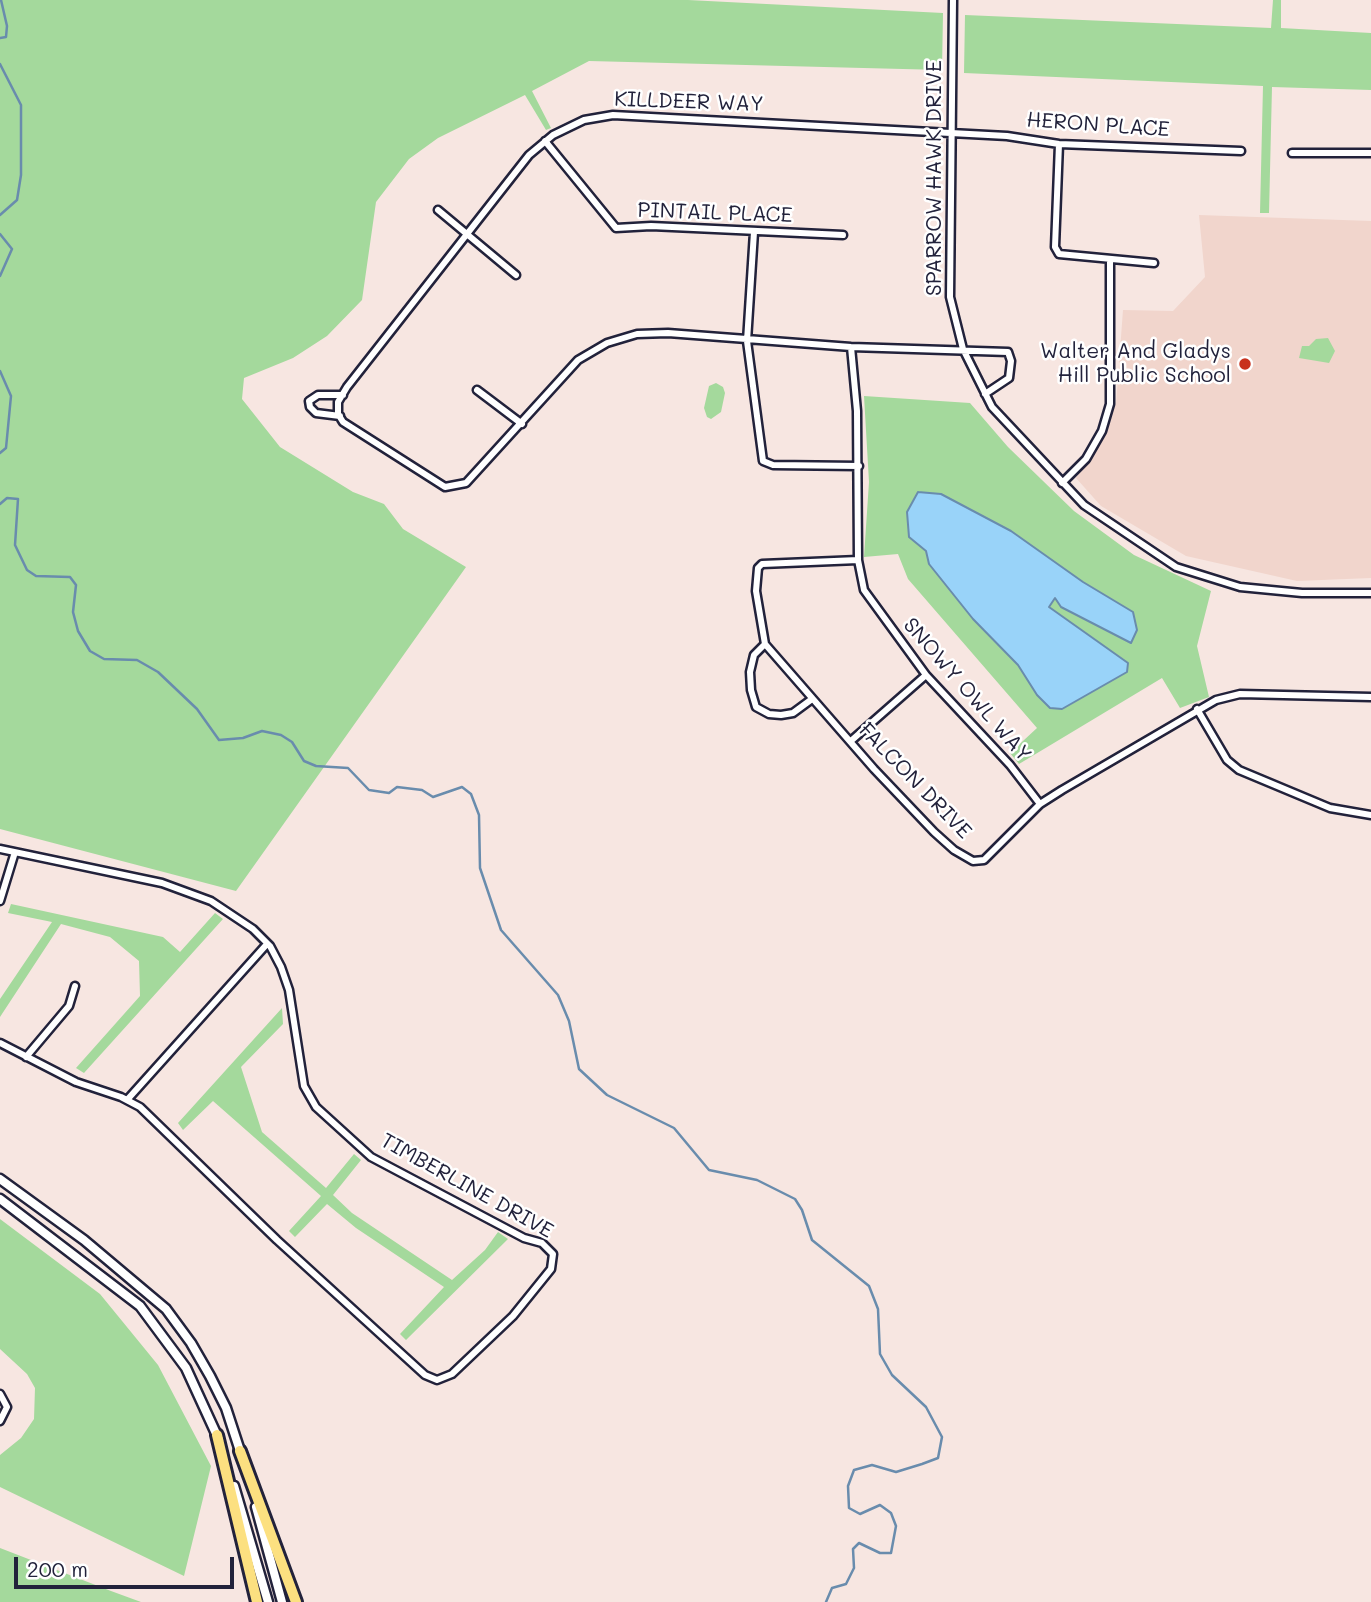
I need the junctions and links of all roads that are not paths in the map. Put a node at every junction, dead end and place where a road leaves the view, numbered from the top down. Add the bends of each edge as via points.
1 (953, 0) edge
2 (953, 133) junction
3 (545, 141) junction
4 (1059, 144) junction
5 (1241, 151) dead end
6 (1292, 153) dead end
7 (1371, 153) edge
8 (438, 210) dead end
9 (754, 232) junction
10 (469, 234) junction
11 (842, 235) dead end
12 (1110, 260) junction
13 (1154, 262) dead end
14 (516, 275) dead end
15 (747, 341) junction
16 (850, 347) junction
17 (963, 349) junction
18 (477, 390) dead end
19 (985, 394) junction
20 (342, 395) junction
21 (340, 416) junction
22 (522, 424) junction
23 (859, 466) junction
24 (1062, 483) junction
25 (858, 560) junction
26 (1371, 593) edge
27 (765, 644) junction
28 (926, 675) junction
29 (1371, 697) edge
30 (812, 699) junction
31 (1198, 709) junction
32 (852, 740) junction
33 (1040, 804) junction
34 (1371, 815) edge
35 (0, 849) edge
36 (15, 852) junction
37 (0, 901) edge
38 (267, 944) junction
39 (75, 986) dead end
40 (0, 1043) edge
41 (26, 1057) junction
42 (127, 1100) junction
43 (0, 1179) edge
44 (0, 1199) edge
45 (0, 1394) edge
46 (0, 1421) edge
47 (217, 1435) junction
48 (240, 1451) junction
49 (257, 1602) edge
50 (268, 1602) edge
51 (282, 1602) edge
52 (296, 1602) edge

1 - 2 street, SPARROW HAWK DRIVE
2 - 3 street, KILLDEER WAY via 613,115 584,120
2 - 4 street, HERON PLACE
2 - 17 street, SPARROW HAWK DRIVE via 950,297
3 - 9 street, PINTAIL PLACE via 616,228
3 - 10 street, KILLDEER WAY via 529,155
4 - 5 street, HERON PLACE
4 - 12 street via 1055,247 1065,257
6 - 7 street
8 - 10 street
9 - 11 street, PINTAIL PLACE
9 - 15 street
10 - 14 street
10 - 20 street, KILLDEER WAY
12 - 13 street
12 - 24 street via 1110,404 1097,440
15 - 16 street
15 - 22 street via 668,333 637,334 607,343 578,360
15 - 23 street via 763,461
16 - 17 street
16 - 23 street, SNOWY OWL WAY
17 - 19 street, SPARROW HAWK DRIVE
17 - 19 street via 1005,351 1011,357 1009,378
18 - 22 street
19 - 24 street, SPARROW HAWK DRIVE via 1025,446
20 - 21 street
20 - 21 street via 318,395 309,401 316,413
21 - 22 street via 445,488 466,483
23 - 25 street, SNOWY OWL WAY
24 - 26 street, SPARROW HAWK DRIVE via 1099,517 1176,567 1240,587
25 - 27 street via 762,564 756,591
25 - 28 street, SNOWY OWL WAY via 863,590
27 - 30 street, FALCON DRIVE
27 - 30 street via 754,655 750,672 757,707 781,715 793,713
28 - 32 street
28 - 33 street, SNOWY OWL WAY
29 - 31 street, FALCON DRIVE via 1240,694
30 - 32 street, FALCON DRIVE
31 - 33 street, FALCON DRIVE
31 - 34 street via 1227,760 1239,770 1330,808
32 - 33 street, FALCON DRIVE via 934,832 973,861 984,860
35 - 36 street, TIMBERLINE DRIVE
36 - 37 street
36 - 38 street, TIMBERLINE DRIVE via 162,883 211,901
38 - 42 street
38 - 42 street, TIMBERLINE DRIVE via 289,990 304,1086 316,1107 371,1157 524,1238 542,1243 553,1254 551,1269 513,1316 452,1374 437,1380 425,1375 141,1107
39 - 41 street via 69,1006
40 - 41 street, TIMBERLINE DRIVE
41 - 42 street, TIMBERLINE DRIVE
43 - 48 main road via 166,1308 210,1376
44 - 47 main road via 140,1306 186,1368
45 - 46 street via 7,1407
47 - 49 highway
47 - 50 main road
48 - 51 main road
48 - 52 highway

